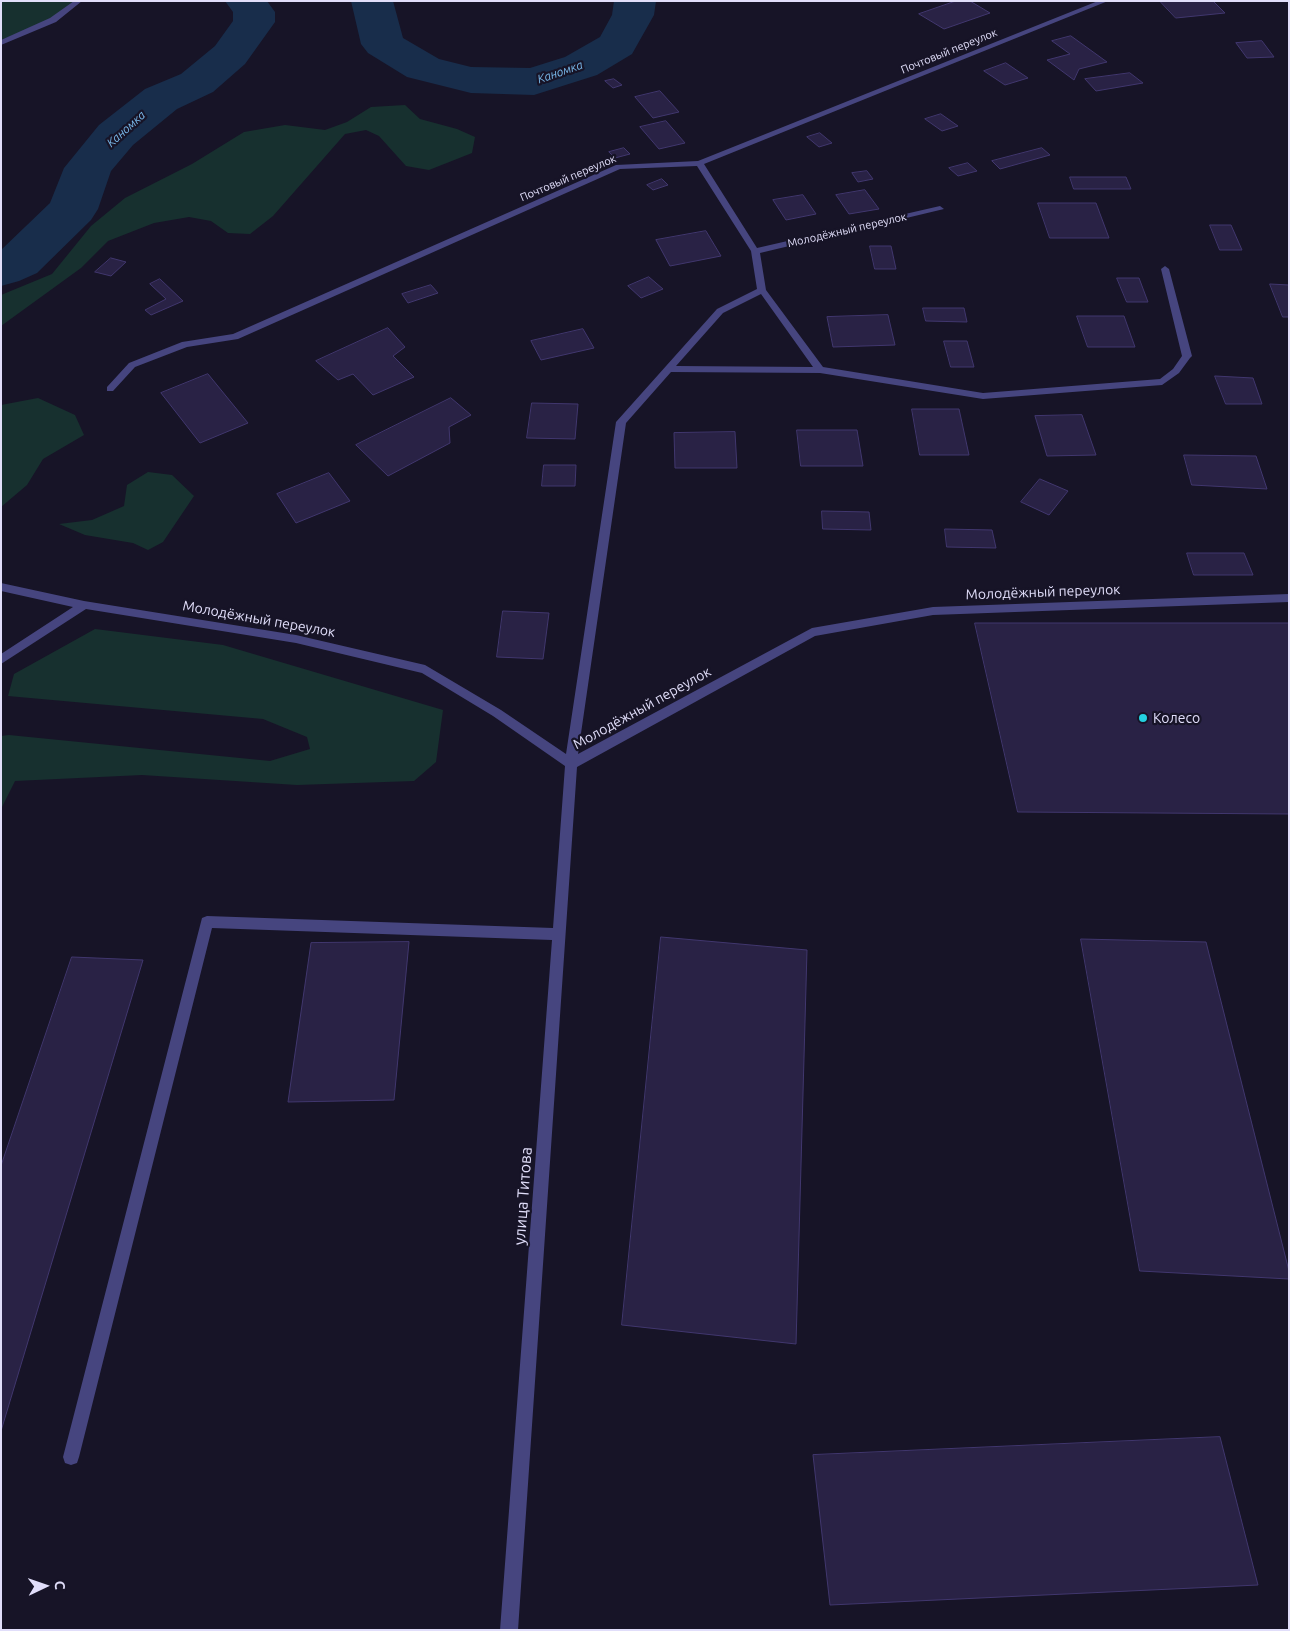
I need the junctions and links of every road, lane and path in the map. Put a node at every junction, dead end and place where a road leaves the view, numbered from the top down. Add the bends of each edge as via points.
1 (79, 1) edge
2 (1105, 1) edge
3 (1, 43) edge
4 (699, 163) junction
5 (940, 209) dead end
6 (755, 251) junction
7 (1165, 269) dead end
8 (762, 290) junction
9 (669, 369) junction
10 (820, 370) junction
11 (110, 389) dead end
12 (1, 587) edge
13 (1289, 598) edge
14 (84, 605) junction
15 (1, 660) edge
16 (571, 764) junction
17 (559, 934) junction
18 (71, 1457) dead end
19 (508, 1630) edge

1 - 3 street via 53,20
2 - 4 street, Почтовый переулок
4 - 6 street
4 - 11 street, Почтовый переулок via 619,167 235,338 185,344 132,365
5 - 6 street, Молодёжный переулок
6 - 8 street
7 - 10 street via 1187,356 1162,382 983,396
8 - 9 street, улица Титова via 720,311
8 - 10 street
9 - 10 street
9 - 16 street, улица Титова via 621,422
12 - 14 street, Молодёжный переулок
13 - 16 street, Молодёжный переулок via 933,611 812,632
14 - 15 street
14 - 16 street, Молодёжный переулок via 296,639 424,669 497,713
16 - 17 street, улица Титова
17 - 18 street via 207,922
17 - 19 street, улица Титова

